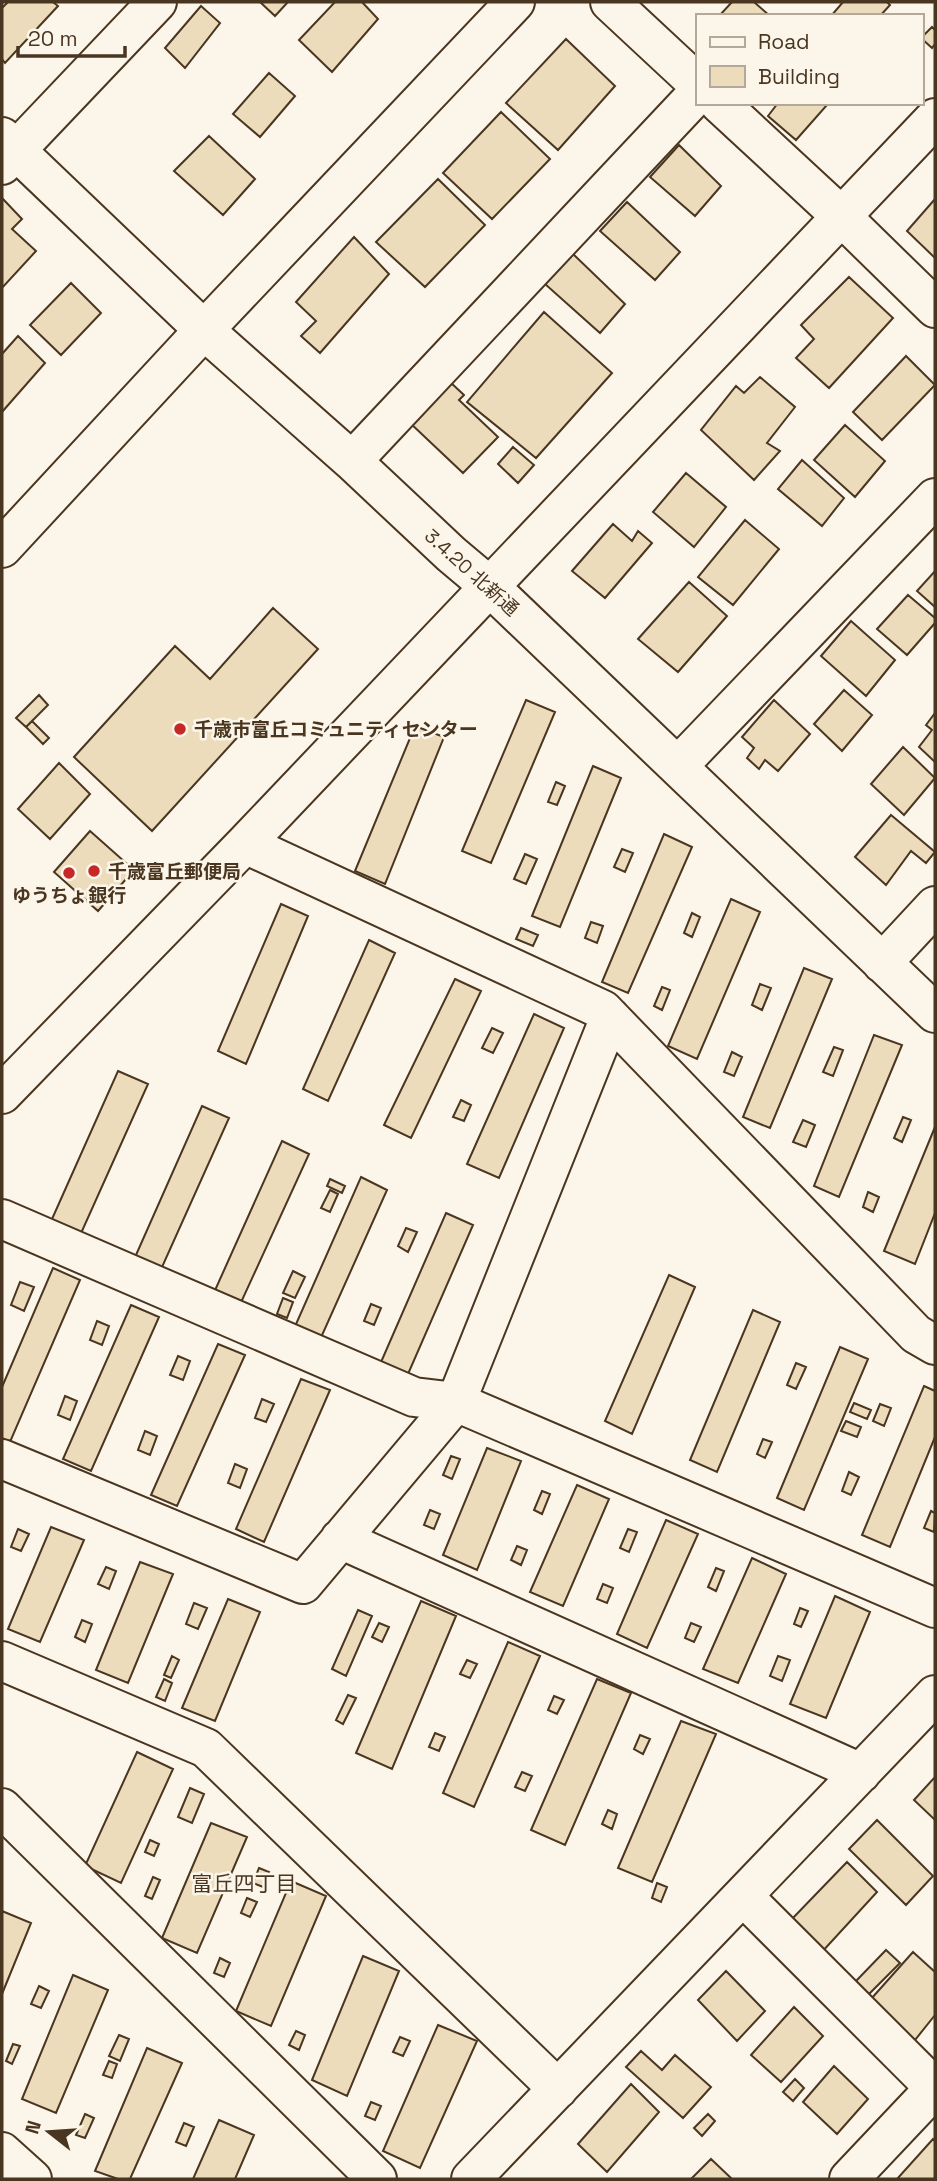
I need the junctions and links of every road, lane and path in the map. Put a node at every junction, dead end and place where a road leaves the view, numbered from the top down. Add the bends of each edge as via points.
1 (157, 2) edge
2 (515, 2) edge
3 (610, 2) edge
4 (696, 82) edge
5 (696, 95) edge
6 (721, 105) edge
7 (935, 118) edge
8 (6, 151) edge
9 (842, 218) junction
10 (935, 308) edge
11 (204, 330) junction
12 (352, 461) junction
13 (935, 498) edge
14 (2, 548) edge
15 (489, 586) junction
16 (678, 766) junction
17 (245, 844) junction
18 (935, 906) edge
19 (882, 963) junction
20 (935, 1013) edge
21 (610, 1017) junction
22 (2, 1094) edge
23 (2, 1219) edge
24 (935, 1345) edge
25 (456, 1402) junction
26 (2, 1459) edge
27 (340, 1539) junction
28 (935, 1608) edge
29 (2, 1661) edge
30 (935, 1695) edge
31 (861, 1773) junction
32 (2, 1808) edge
33 (743, 1896) junction
34 (935, 2088) edge
35 (558, 2089) junction
36 (2, 2152) edge
37 (32, 2179) edge
38 (377, 2179) edge
39 (471, 2179) edge
40 (849, 2179) edge

1 - 8 street
2 - 11 street
3 - 4 street
5 - 12 street
6 - 9 street
7 - 9 street
8 - 11 street, 3.4.20 北新通
9 - 10 street
9 - 15 street
11 - 12 street, 3.4.20 北新通
11 - 14 street
12 - 15 street, 3.4.20 北新通
13 - 16 street
15 - 16 street, 3.4.20 北新通
15 - 17 street
16 - 19 street, 3.4.20 北新通
17 - 21 street
17 - 22 street
18 - 19 street
19 - 20 street, 3.4.20 北新通
21 - 24 street via 916,1334
21 - 25 street
23 - 25 street via 414,1397
25 - 27 street
25 - 28 street
26 - 27 street via 303,1584
27 - 31 street
29 - 35 street via 206,1748
30 - 31 street
31 - 33 street
32 - 38 street
33 - 34 street
33 - 35 street
34 - 40 street
35 - 39 street
36 - 37 street

